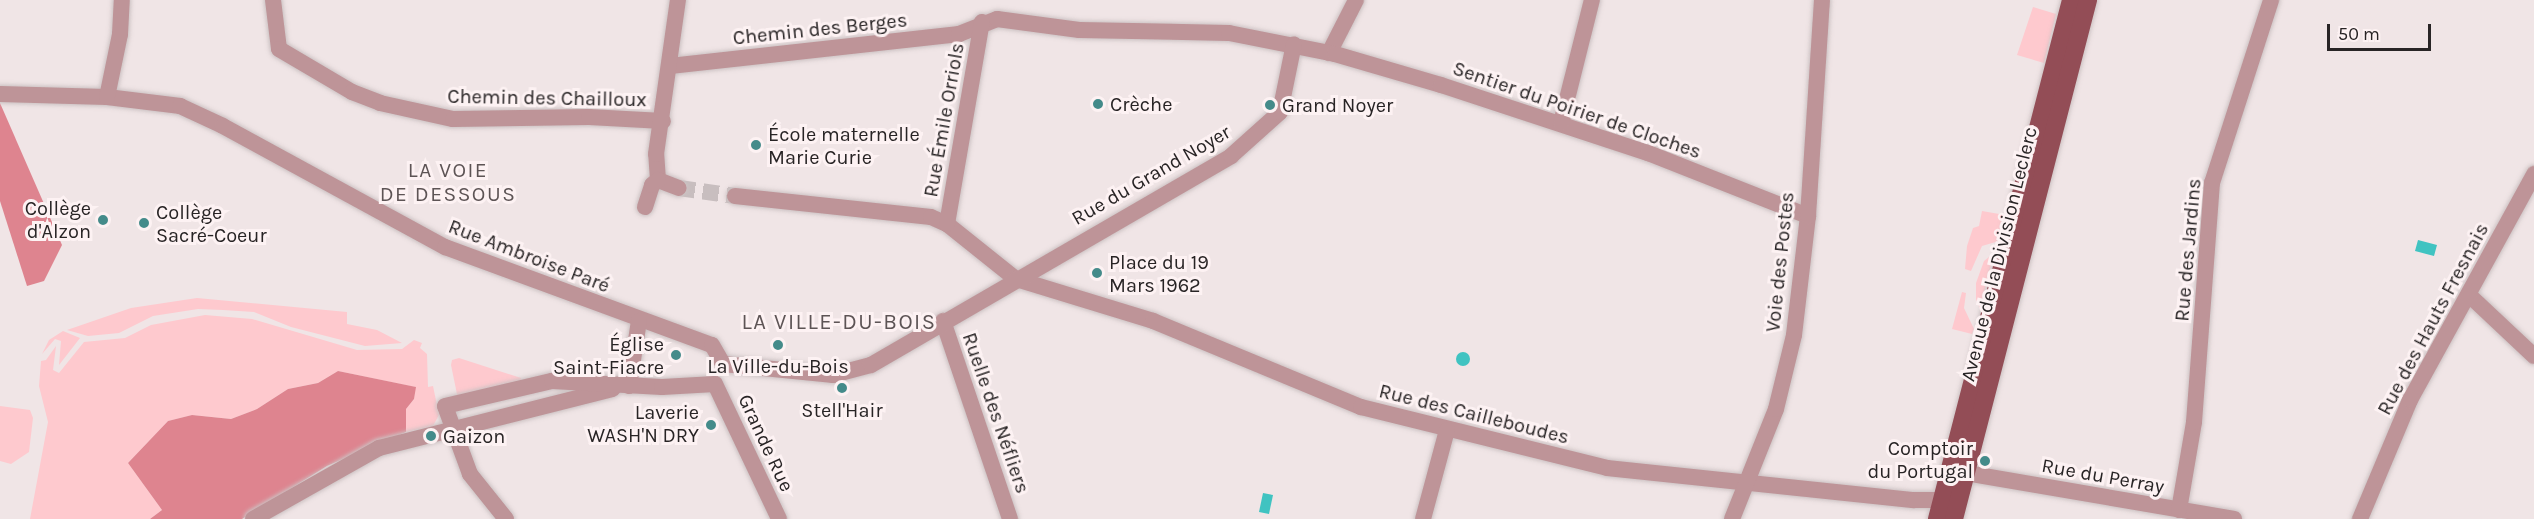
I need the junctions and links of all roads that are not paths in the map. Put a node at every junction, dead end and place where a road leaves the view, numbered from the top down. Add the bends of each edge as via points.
1 (122, 0) edge
2 (273, 0) edge
3 (678, 0) edge
4 (1356, 0) edge
5 (1592, 0) edge
6 (1822, 0) edge
7 (2071, 0) edge
8 (2088, 0) edge
9 (2271, 0) edge
10 (982, 22) junction
11 (1294, 45) junction
12 (1329, 53) junction
13 (670, 66) junction
14 (0, 94) edge
15 (107, 97) junction
16 (663, 121) junction
17 (1561, 123) junction
18 (2534, 174) edge
19 (658, 180) junction
20 (680, 188) tunnel mouth
21 (735, 196) tunnel mouth
22 (645, 207) dead end
23 (1808, 216) junction
24 (947, 224) junction
25 (1039, 266) junction
26 (1016, 279) junction
27 (1042, 288) junction
28 (2469, 295) junction
29 (639, 321) junction
30 (943, 321) junction
31 (2534, 356) edge
32 (723, 364) junction
33 (715, 384) junction
34 (629, 386) junction
35 (450, 428) junction
36 (1447, 430) junction
37 (1966, 473) junction
38 (1746, 483) junction
39 (1942, 500) junction
40 (2179, 510) junction
41 (253, 519) edge
42 (506, 519) edge
43 (779, 519) edge
44 (1010, 519) edge
45 (1423, 519) edge
46 (1732, 519) edge
47 (1937, 519) edge
48 (1954, 519) edge
49 (2234, 519) edge
50 (2360, 519) edge

1 - 15 street via 120,34
2 - 16 street, Chemin des Chailloux via 279,49 352,92 380,103 453,118
3 - 13 street
4 - 12 street
5 - 17 street
6 - 23 street, Voie des Postes
7 - 39 main road, Avenue de la Division Leclerc
8 - 37 main road, Avenue de la Division Leclerc
9 - 40 street, Rue des Jardins via 2212,183 2194,422
10 - 11 street, Chemin des Berges via 997,19 1079,30 1229,33
10 - 13 street, Chemin des Berges via 959,34
10 - 24 street, Rue Émile Orriols
11 - 12 street, Chemin des Berges
11 - 25 street, Rue du Grand Noyer via 1282,105 1270,123 1206,172 1141,205
12 - 17 street, Sentier du Poirier de Cloches
13 - 16 street
14 - 15 street, Rue Ambroise Paré
15 - 29 street, Rue Ambroise Paré via 180,106 200,114 445,247
16 - 19 street via 656,154
17 - 23 street, Sentier du Poirier de Cloches
18 - 28 street, Rue des Hauts Fresnais
19 - 20 street
19 - 22 street via 652,185
21 - 24 street via 931,217
23 - 38 street, Voie des Postes via 1787,372
24 - 26 street, Rue des Cailleboudes
25 - 26 street, Rue du Grand Noyer
25 - 27 street
26 - 27 street, Rue des Cailleboudes
26 - 30 street, Rue du Grand Noyer
27 - 36 street, Rue des Cailleboudes via 1153,321 1361,407
28 - 31 street
28 - 50 street, Rue des Hauts Fresnais via 2410,400
29 - 32 street, Rue Ambroise Paré via 712,345
29 - 34 street
30 - 32 street, Rue du Grand Noyer via 871,365 848,373 809,374
30 - 44 street, Ruelle des Néfliers
32 - 33 street
33 - 34 street
33 - 43 street, Grande Rue
34 - 35 street
34 - 35 street via 552,381 445,406
35 - 41 street via 379,448
35 - 42 street via 470,474
36 - 38 street, Rue des Cailleboudes via 1606,468
36 - 45 street
37 - 39 street
37 - 40 street, Rue du Perray
37 - 48 main road, Avenue de la Division Leclerc
38 - 39 street, Rue des Cailleboudes
38 - 46 street, Voie des Postes
39 - 47 main road, Avenue de la Division Leclerc
40 - 49 street, Rue du Perray

